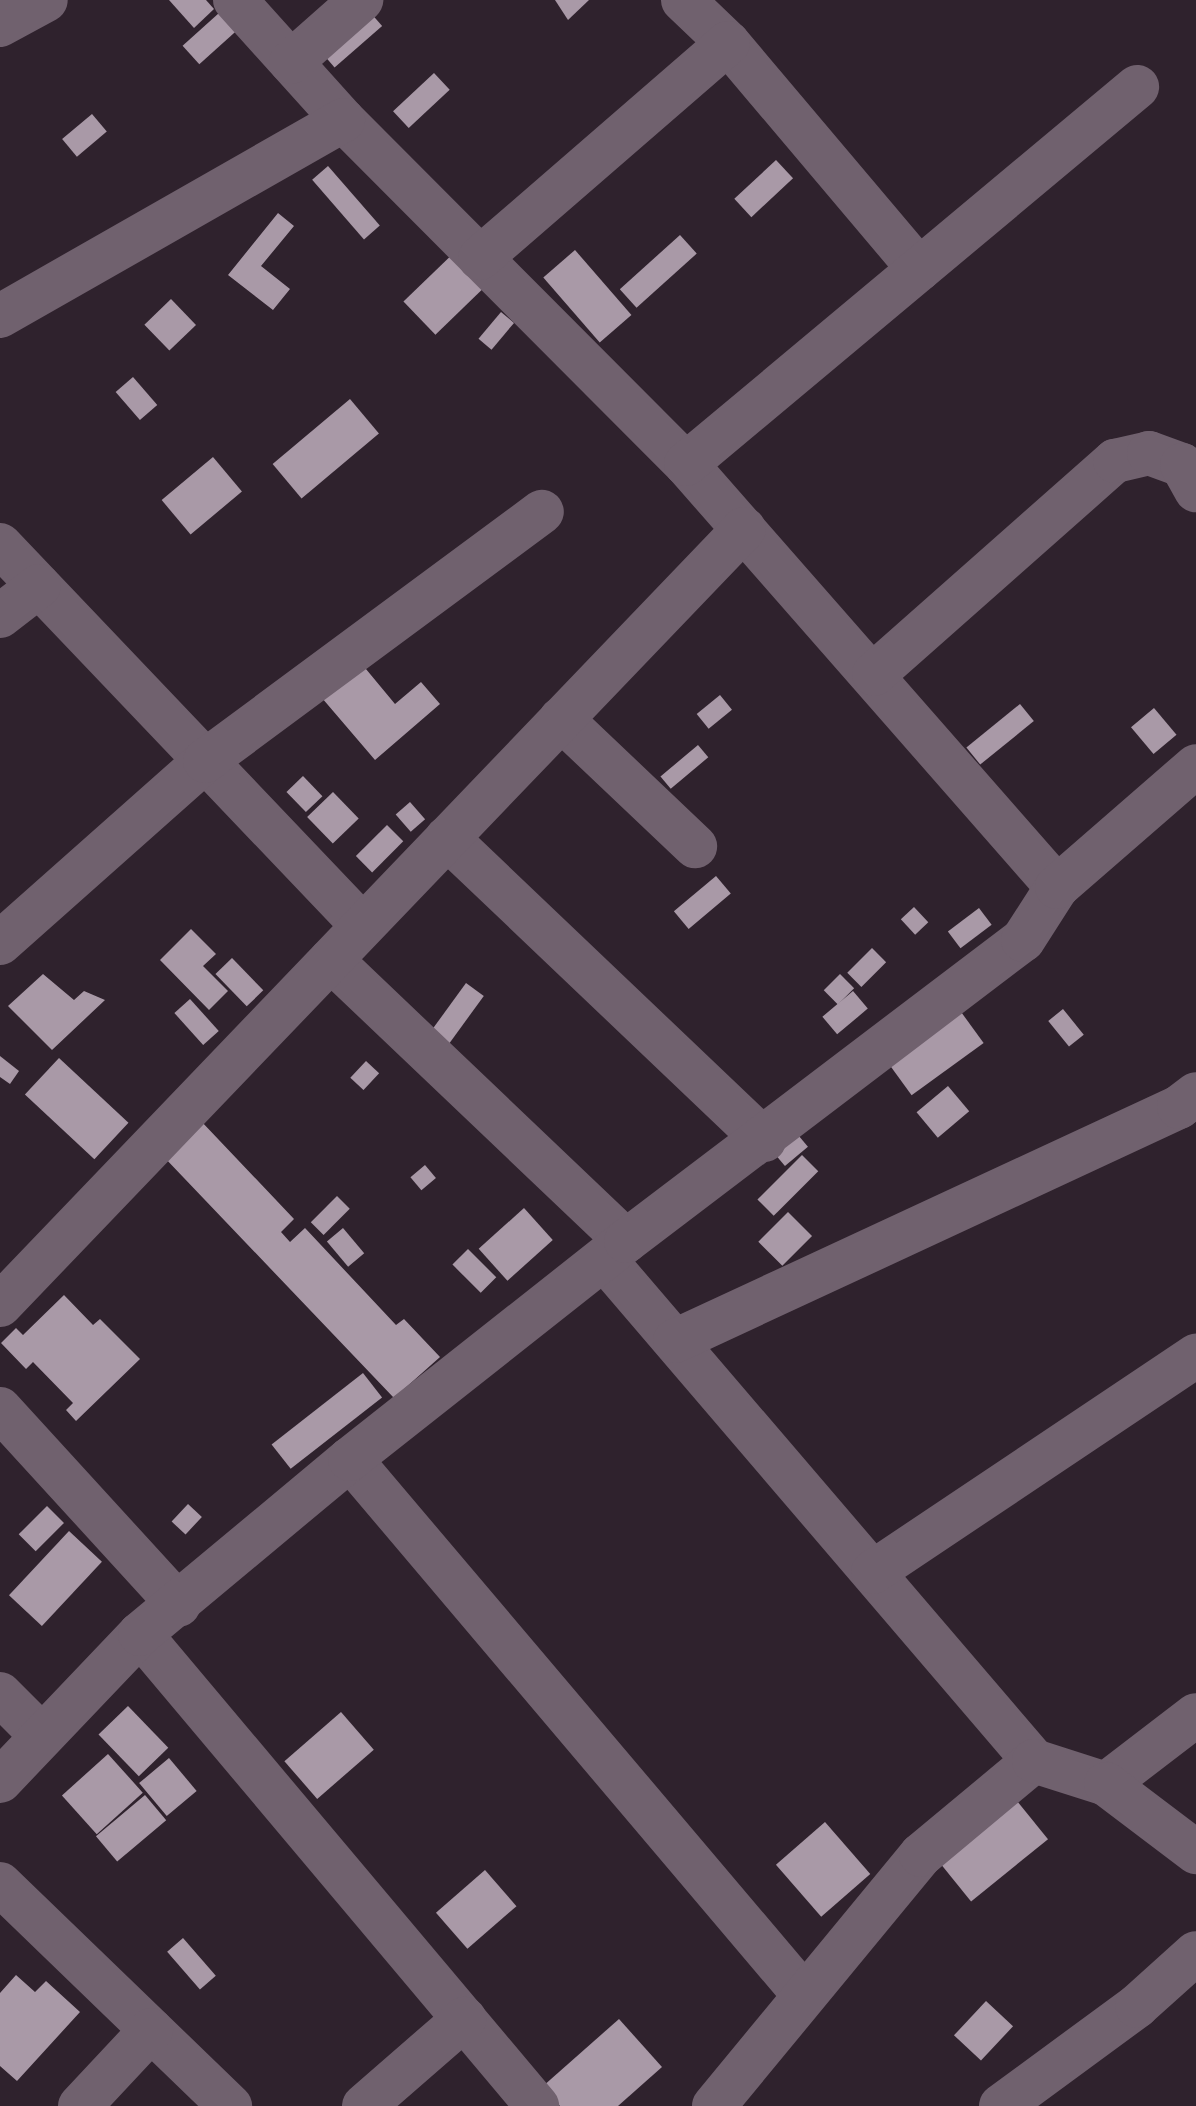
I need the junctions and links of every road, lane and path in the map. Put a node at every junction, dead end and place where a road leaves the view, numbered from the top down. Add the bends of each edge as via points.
1 (46, 0) edge
2 (235, 0) edge
3 (361, 0) edge
4 (683, 0) edge
5 (0, 25) edge
6 (728, 43) junction
7 (291, 62) junction
8 (1137, 87) dead end
9 (343, 120) junction
10 (480, 258) junction
11 (919, 269) junction
12 (0, 316) edge
13 (686, 464) junction
14 (1196, 490) edge
15 (542, 512) dead end
16 (744, 529) junction
17 (0, 545) edge
18 (39, 586) junction
19 (0, 616) edge
20 (874, 674) junction
21 (561, 719) junction
22 (205, 761) junction
23 (1196, 766) edge
24 (447, 838) junction
25 (695, 846) dead end
26 (1057, 887) junction
27 (362, 925) junction
28 (0, 943) edge
29 (331, 960) junction
30 (1196, 1094) edge
31 (764, 1140) junction
32 (616, 1250) junction
33 (0, 1305) edge
34 (675, 1341) junction
35 (1196, 1356) edge
36 (0, 1409) edge
37 (350, 1459) junction
38 (873, 1572) junction
39 (179, 1605) junction
40 (140, 1634) junction
41 (0, 1694) edge
42 (1196, 1715) edge
43 (42, 1736) junction
44 (1034, 1761) junction
45 (0, 1781) edge
46 (1106, 1784) junction
47 (1196, 1852) edge
48 (0, 1884) edge
49 (1196, 1953) edge
50 (804, 1995) junction
51 (464, 2019) junction
52 (151, 2030) junction
53 (80, 2106) edge
54 (230, 2106) edge
55 (364, 2106) edge
56 (537, 2106) edge
57 (714, 2106) edge
58 (1001, 2106) edge

1 - 5 street
2 - 7 street
3 - 7 street
4 - 6 street
6 - 10 street
6 - 11 street
7 - 9 street
8 - 11 street
9 - 10 street
9 - 12 street
10 - 13 street
11 - 13 street
13 - 16 street
14 - 20 street via 1182,465 1149,453 1115,461
15 - 22 street
16 - 20 street
16 - 21 street
17 - 18 street
18 - 19 street
18 - 22 street
20 - 26 street
21 - 24 street
21 - 25 street
22 - 27 street
22 - 28 street
23 - 26 street
24 - 27 street
24 - 31 street
26 - 31 street via 1023,940
27 - 29 street
29 - 32 street
29 - 33 street
30 - 34 street via 1179,1107
31 - 32 street
32 - 34 street
32 - 37 street
34 - 38 street
35 - 38 street
36 - 39 street
37 - 39 street
37 - 50 street
38 - 44 street
39 - 40 street
40 - 43 street
40 - 51 street
41 - 43 street
42 - 46 street
43 - 45 street
44 - 46 street
44 - 50 street via 921,1855
46 - 47 street
48 - 52 street
49 - 58 street via 1137,2006
50 - 57 street
51 - 55 street
51 - 56 street
52 - 53 street
52 - 54 street

